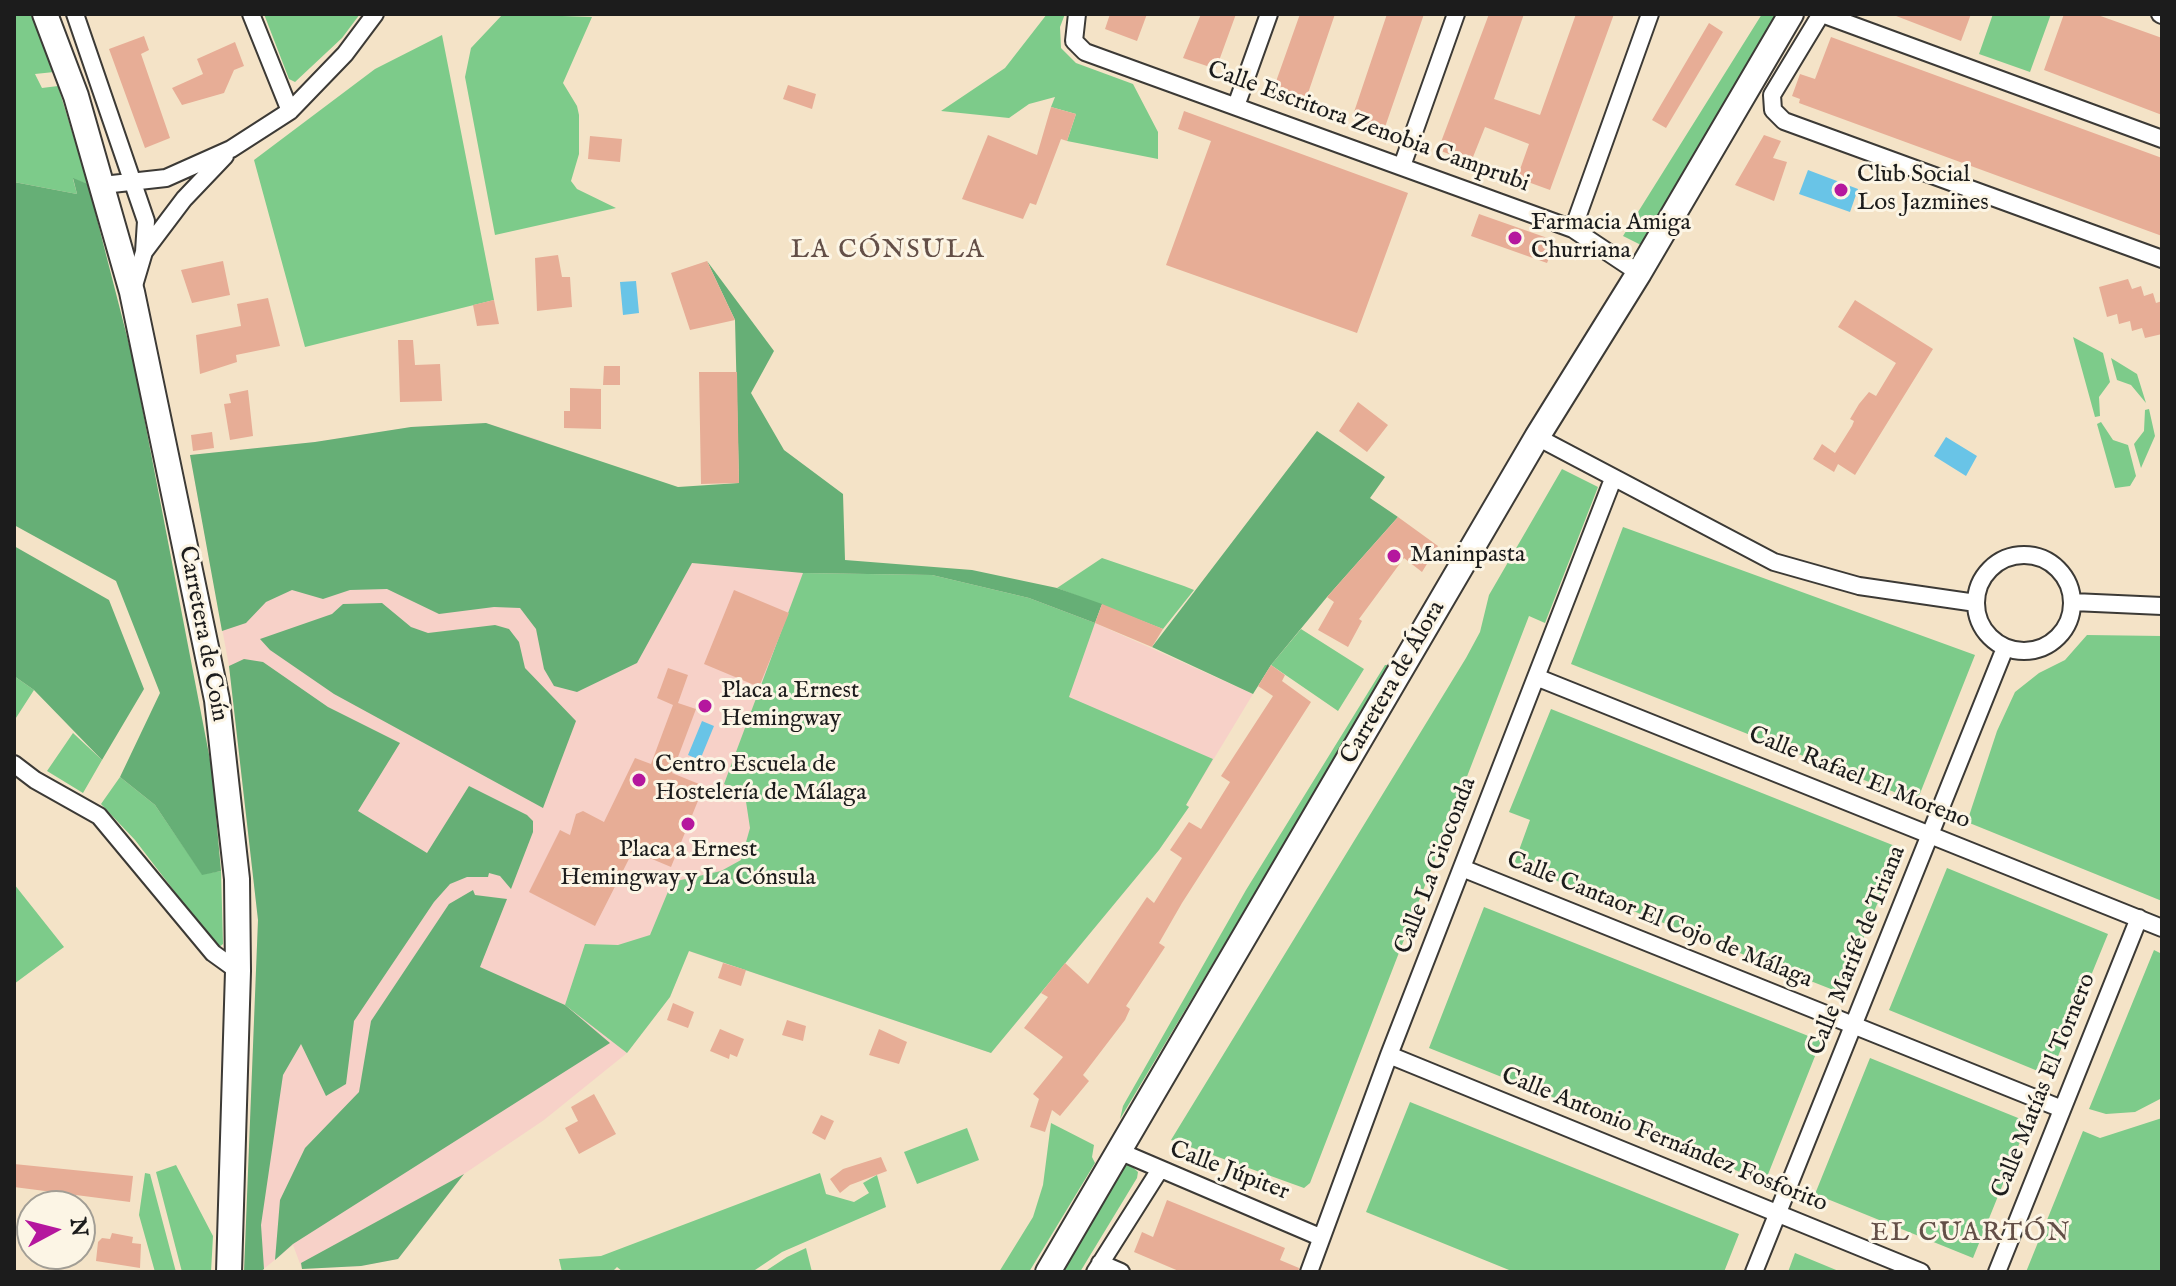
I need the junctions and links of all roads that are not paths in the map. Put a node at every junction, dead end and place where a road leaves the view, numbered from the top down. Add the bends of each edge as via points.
1 (45, 14) edge
2 (75, 14) edge
3 (251, 14) edge
4 (375, 14) edge
5 (1077, 14) edge
6 (1269, 14) edge
7 (1456, 14) edge
8 (1650, 14) edge
9 (1791, 14) edge
10 (1822, 14) edge
11 (1236, 106) junction
12 (290, 111) junction
13 (2162, 139) edge
14 (231, 149) junction
15 (1402, 166) junction
16 (134, 184) junction
17 (103, 185) junction
18 (1573, 229) junction
19 (144, 252) junction
20 (2162, 259) edge
21 (1639, 273) junction
22 (132, 292) junction
23 (1537, 437) junction
24 (1613, 479) junction
25 (2073, 602) junction
26 (1976, 603) junction
27 (2162, 606) edge
28 (2005, 648) junction
29 (1536, 677) junction
30 (14, 764) edge
31 (1932, 835) junction
32 (1462, 868) junction
33 (2139, 918) junction
34 (2162, 928) edge
35 (238, 971) junction
36 (1855, 1025) junction
37 (1389, 1055) junction
38 (2062, 1109) junction
39 (1121, 1152) junction
40 (1159, 1171) junction
41 (1777, 1213) junction
42 (1320, 1237) junction
43 (1098, 1268) edge
44 (229, 1272) edge
45 (1048, 1272) edge
46 (1121, 1272) edge
47 (1309, 1272) edge
48 (1754, 1272) edge
49 (1921, 1272) edge
50 (1997, 1272) edge

1 - 17 main road, Carretera de Coín
2 - 16 street
3 - 12 street
4 - 12 street
5 - 11 street, Calle Escritora Zenobia Camprubi via 1074,41 1085,52
6 - 11 street
7 - 15 street
8 - 18 street
9 - 21 main road, Carretera de Álora
10 - 13 street
10 - 20 street via 1772,95 1773,110 1784,121
11 - 15 street, Calle Escritora Zenobia Camprubi
12 - 14 street
14 - 16 street via 166,178
14 - 19 street
15 - 18 street, Calle Escritora Zenobia Camprubi
16 - 17 street
16 - 19 street via 146,221
17 - 22 main road, Carretera de Coín
18 - 21 street, Calle Escritora Zenobia Camprubi
19 - 22 street
21 - 23 main road, Carretera de Álora
22 - 35 main road, Carretera de Coín via 217,700 237,879
23 - 24 street
23 - 39 main road, Carretera de Álora
24 - 26 street via 1774,562 1859,586
24 - 29 street, Calle La Gioconda
25 - 26 street via 2070,585 2054,566 2032,555 2015,555 1987,572
25 - 27 street
25 - 28 street via 2064,633 2052,644 2021,652
26 - 28 street via 1984,630
28 - 31 street, Calle Marifé de Triana
29 - 31 street, Calle Rafael El Moreno
29 - 32 street, Calle La Gioconda
30 - 35 street via 99,816 213,953
31 - 33 street, Calle Rafael El Moreno
31 - 36 street, Calle Marifé de Triana
32 - 36 street, Calle Cantaor El Cojo de Málaga
32 - 37 street, Calle La Gioconda
33 - 34 street, Calle Rafael El Moreno
33 - 38 street, Calle Matías El Tornero
35 - 44 main road, Carretera de Coín
36 - 38 street, Calle Cantaor El Cojo de Málaga
36 - 41 street, Calle Marifé de Triana
37 - 41 street, Calle Antonio Fernández Fosforito
37 - 42 street, Calle La Gioconda
38 - 50 street, Calle Matías El Tornero
39 - 40 street, Calle Júpiter
39 - 45 main road, Carretera de Álora
40 - 42 street, Calle Júpiter
40 - 43 street
41 - 48 street, Calle Marifé de Triana
41 - 49 street, Calle Antonio Fernández Fosforito
42 - 47 street, Calle La Gioconda
43 - 46 street

